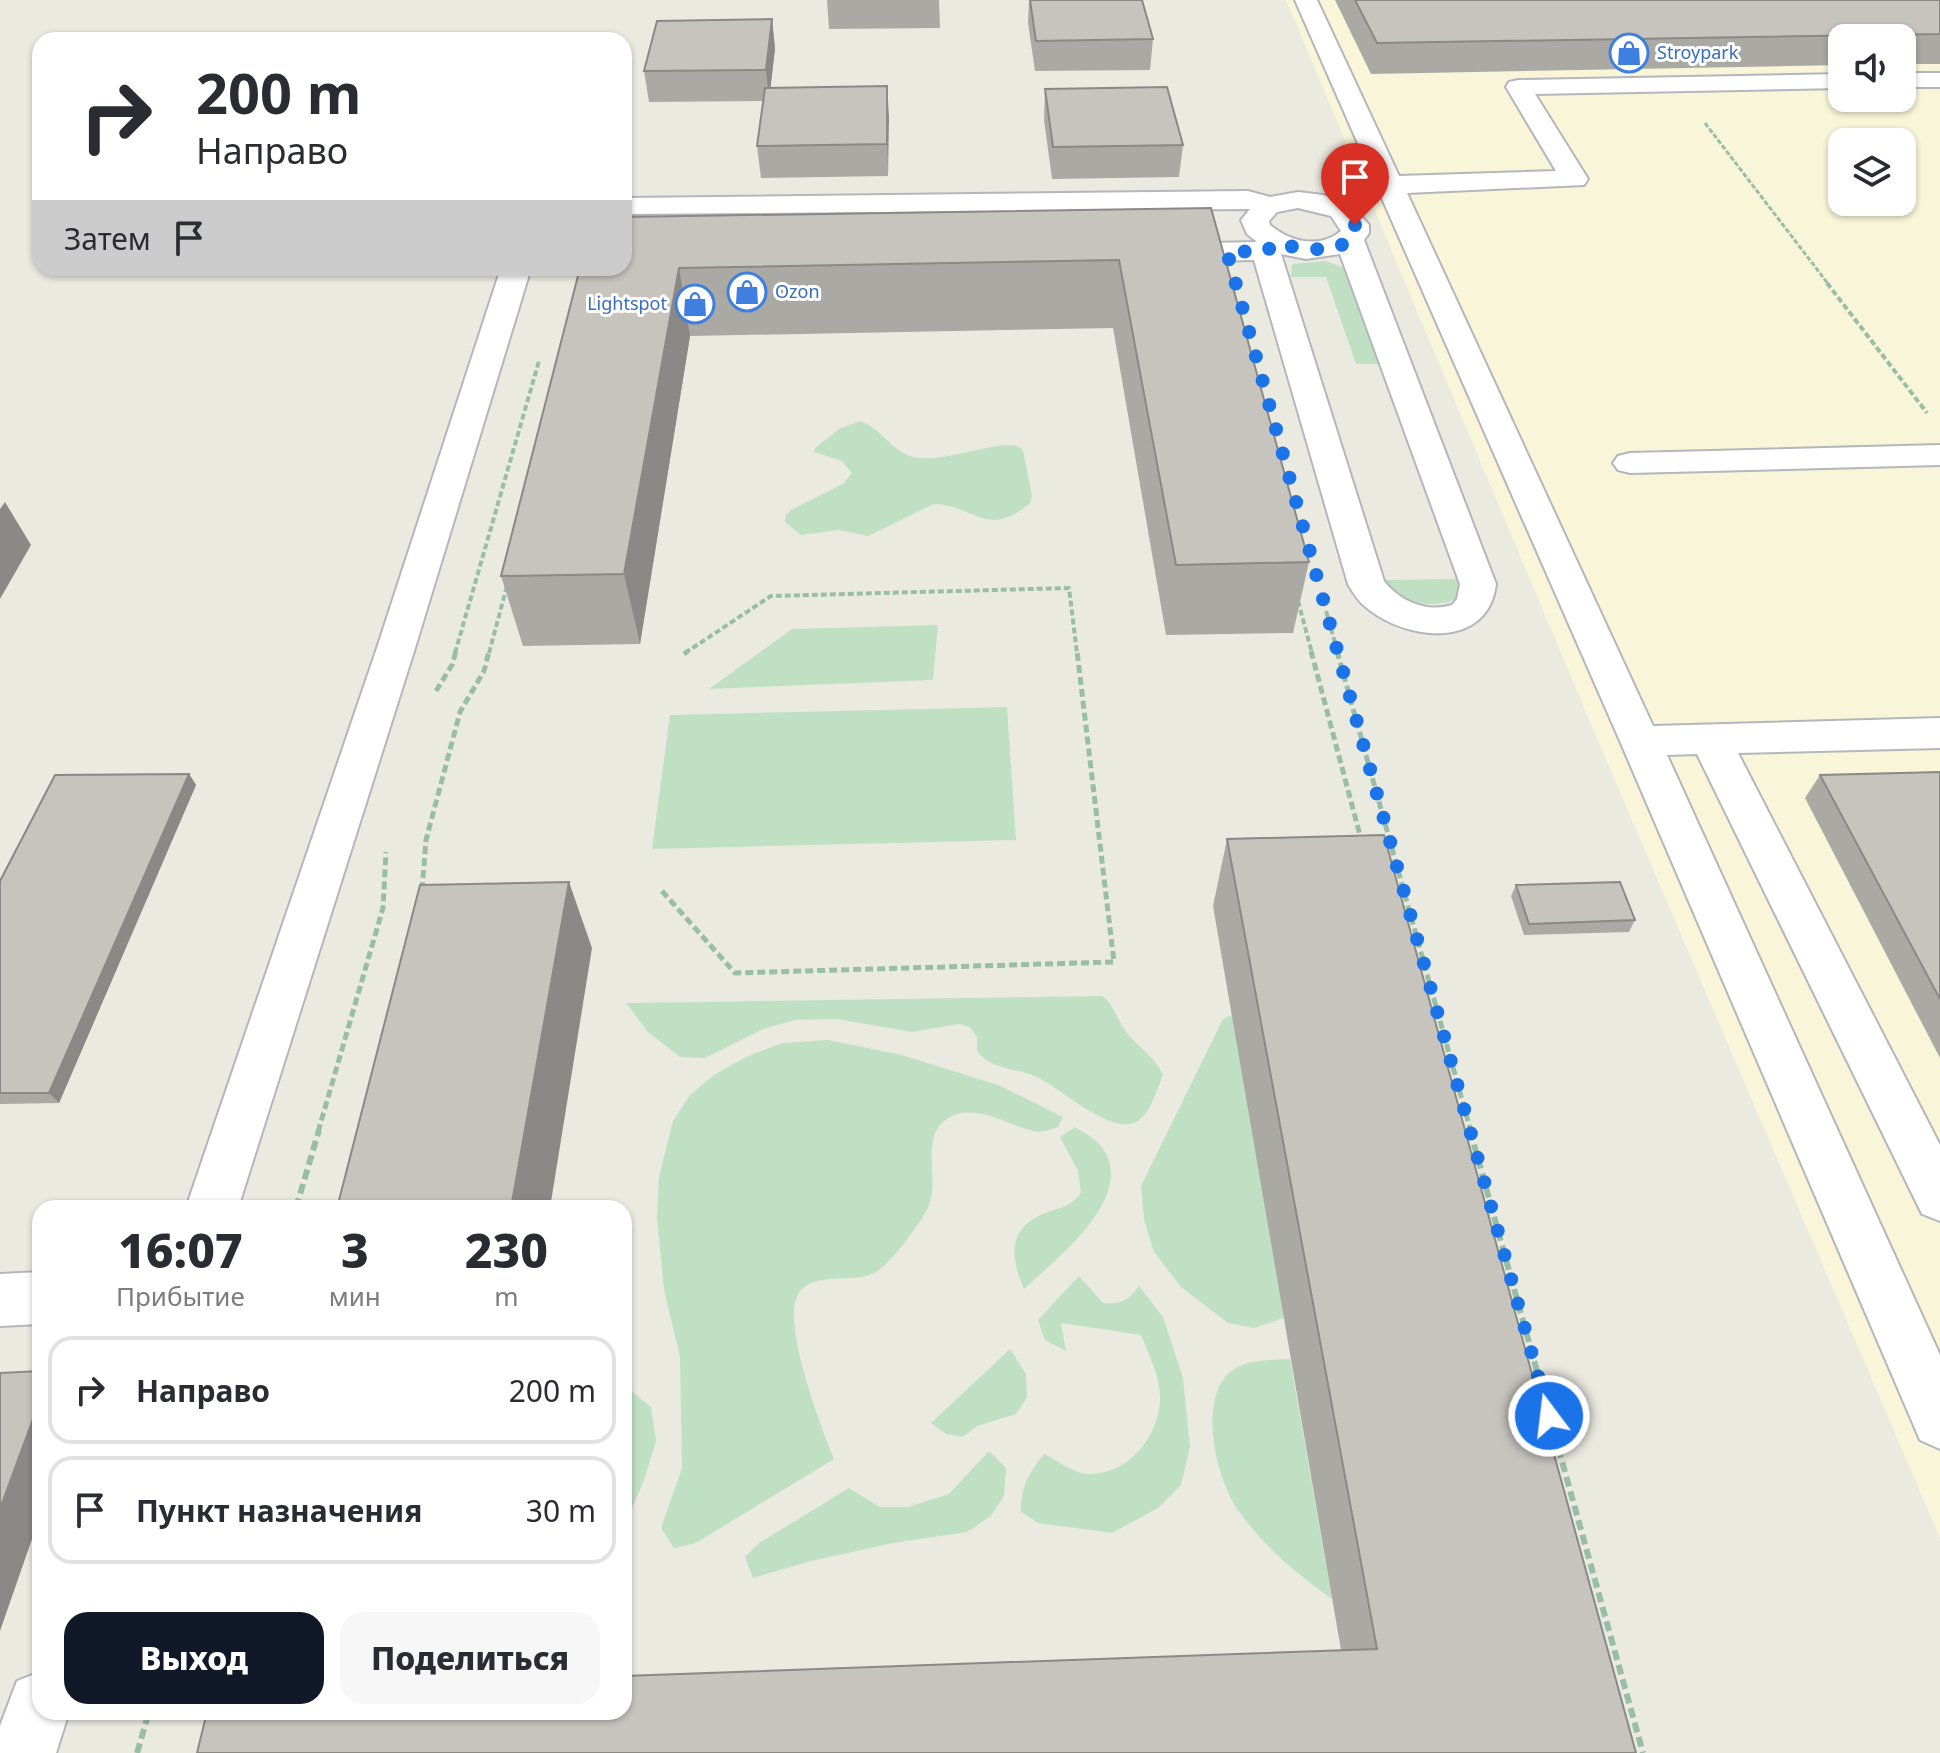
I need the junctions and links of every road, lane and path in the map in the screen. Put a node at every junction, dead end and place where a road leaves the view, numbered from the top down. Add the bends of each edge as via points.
1 (1306, 0) edge
2 (1916, 80) edge
3 (1940, 80) edge
4 (1828, 81) edge
5 (1675, 84) junction
6 (1391, 191) junction
7 (632, 206) edge
8 (1268, 206) junction
9 (1333, 207) junction
10 (1349, 240) junction
11 (1271, 247) junction
12 (1131, 253) edge
13 (513, 276) edge
14 (539, 360) dead end
15 (1931, 418) dead end
16 (1940, 455) edge
17 (1630, 463) dead end
18 (509, 580) edge
19 (1295, 587) edge
20 (1324, 604) dead end
21 (684, 654) dead end
22 (428, 705) dead end
23 (1940, 733) edge
24 (1710, 739) junction
25 (1640, 741) junction
26 (390, 840) dead end
27 (1363, 847) edge
28 (662, 891) dead end
29 (422, 894) edge
30 (1940, 1197) edge
31 (215, 1200) edge
32 (298, 1200) edge
33 (32, 1298) edge
34 (0, 1300) edge
35 (1940, 1420) edge
36 (34, 1720) edge
37 (147, 1720) edge
38 (23, 1753) edge
39 (137, 1753) edge
40 (1643, 1753) edge

1 - 6 lane
2 - 3 lane
4 - 5 lane
5 - 6 lane via 1518,87 1574,179
5 - 15 path
6 - 9 lane via 1343,197
6 - 25 lane
7 - 8 lane via 1248,199
8 - 9 lane via 1298,200
8 - 11 lane via 1255,220
9 - 10 lane via 1355,225
10 - 11 lane via 1310,250
10 - 11 lane via 1478,584 1474,605 1451,619 1415,620 1372,596
11 - 12 lane
13 - 31 lane
14 - 22 path via 452,665
16 - 17 lane
18 - 29 path via 484,671 460,712 426,840
19 - 27 path
20 - 40 path
21 - 28 path via 771,596 1069,588 1114,962 735,973
23 - 24 lane
24 - 25 lane
24 - 30 lane
25 - 35 lane
26 - 32 path via 383,908
33 - 34 lane
36 - 38 lane
37 - 39 path

